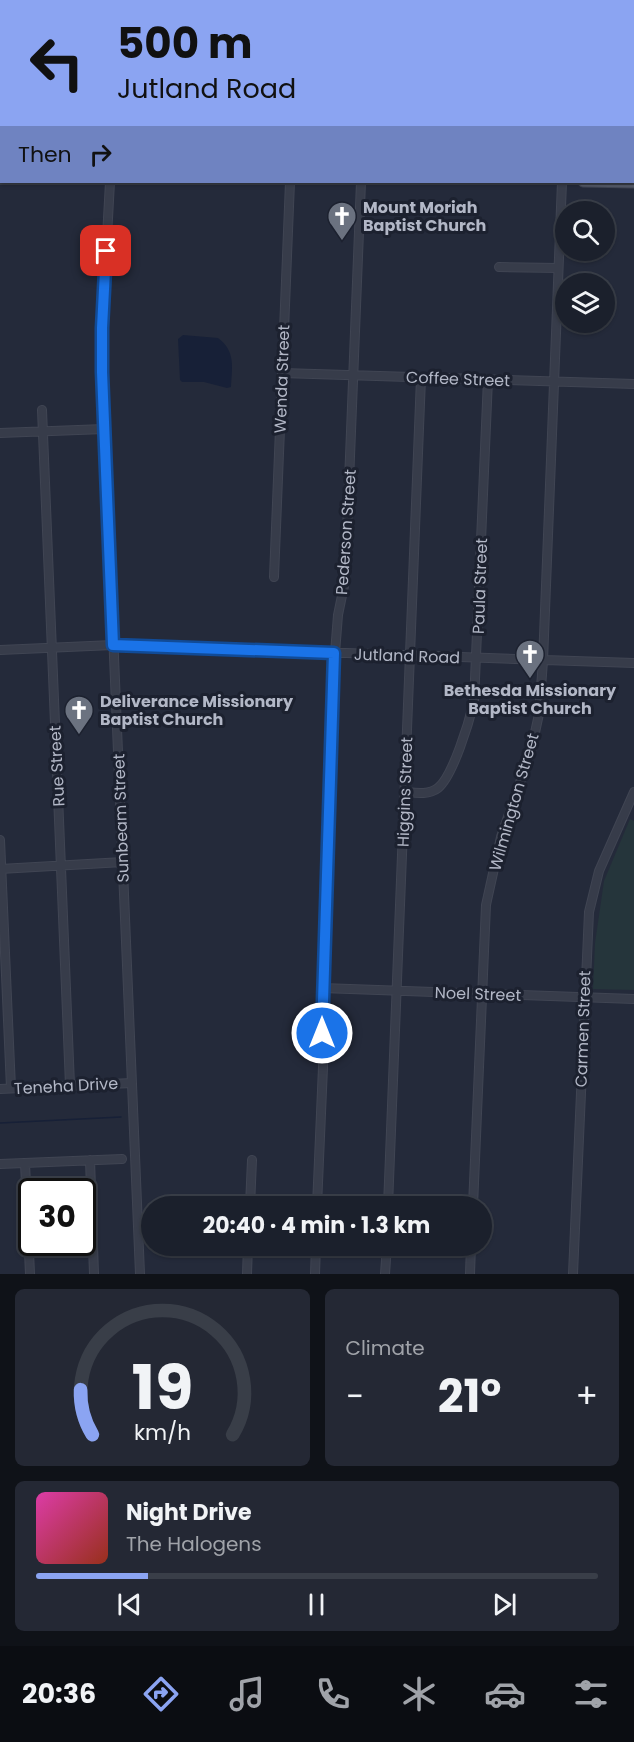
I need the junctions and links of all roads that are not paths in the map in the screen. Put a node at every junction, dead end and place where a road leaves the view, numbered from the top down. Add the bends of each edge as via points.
1 (110, 183) edge
2 (290, 183) edge
3 (362, 183) edge
4 (562, 183) edge
5 (499, 267) dead end
6 (558, 268) junction
7 (282, 373) junction
8 (354, 376) junction
9 (421, 378) junction
10 (488, 379) junction
11 (554, 382) junction
12 (634, 384) edge
13 (42, 410) dead end
14 (104, 429) junction
15 (42, 432) junction
16 (0, 433) edge
17 (274, 577) dead end
18 (113, 645) junction
19 (52, 648) junction
20 (0, 650) edge
21 (334, 653) junction
22 (410, 656) junction
23 (477, 658) junction
24 (543, 661) junction
25 (634, 663) edge
26 (406, 792) junction
27 (634, 792) edge
28 (0, 840) edge
29 (123, 862) junction
30 (60, 866) junction
31 (1, 869) edge
32 (322, 988) junction
33 (397, 991) junction
34 (481, 994) junction
35 (585, 997) junction
36 (634, 999) edge
37 (132, 1083) junction
38 (70, 1085) junction
39 (12, 1088) junction
40 (0, 1089) edge
41 (122, 1159) dead end
42 (90, 1160) junction
43 (252, 1160) dead end
44 (26, 1163) junction
45 (0, 1164) edge
46 (250, 1196) edge
47 (318, 1196) edge
48 (388, 1196) edge
49 (473, 1196) edge
50 (248, 1256) edge
51 (316, 1256) edge
52 (386, 1256) edge
53 (471, 1256) edge
54 (30, 1274) edge
55 (94, 1274) edge
56 (140, 1274) edge
57 (247, 1274) edge
58 (315, 1274) edge
59 (385, 1274) edge
60 (470, 1274) edge
61 (573, 1274) edge

1 - 14 street, Sunbeam Street via 102,328
2 - 7 street, Wenda Street
3 - 8 street, Pederson Street
4 - 6 street, Wilmington Street
5 - 6 street
6 - 11 street, Wilmington Street
7 - 8 street, Coffee Street
7 - 17 street, Wenda Street
8 - 9 street, Coffee Street
8 - 21 street, Pederson Street via 345,581
9 - 10 street, Coffee Street
9 - 22 street, Higgins Street
10 - 11 street, Coffee Street
10 - 23 street, Paula Street
11 - 12 street, Coffee Street
11 - 24 street, Wilmington Street
13 - 15 street, Rue Street
14 - 15 street
14 - 18 street, Sunbeam Street
15 - 16 street
15 - 19 street, Rue Street
18 - 19 street, Jutland Road
18 - 21 street, Jutland Road
18 - 29 street, Sunbeam Street
19 - 20 street, Jutland Road
19 - 30 street, Rue Street
21 - 22 street, Jutland Road
21 - 32 street, Pederson Street
22 - 23 street, Jutland Road
22 - 26 street, Higgins Street
23 - 24 street, Jutland Road
23 - 26 street, Paula Street via 468,728 445,779 437,789
24 - 25 street, Jutland Road
24 - 34 street, Wilmington Street via 539,714 531,751 501,837 486,905
26 - 33 street, Higgins Street
27 - 35 street, Carmen Street via 593,892
28 - 31 street
29 - 30 street
29 - 37 street, Sunbeam Street
30 - 31 street
30 - 38 street, Rue Street
31 - 39 street
32 - 33 street, Noel Street
32 - 47 street, Pederson Street
33 - 34 street, Noel Street
33 - 48 street, Higgins Street
34 - 35 street, Noel Street
34 - 49 street, Wilmington Street
35 - 36 street, Noel Street
35 - 61 street, Carmen Street
37 - 38 street, Teneha Drive
37 - 56 street, Sunbeam Street
38 - 39 street, Teneha Drive
39 - 40 street, Teneha Drive
41 - 42 street
42 - 44 street
42 - 55 street
43 - 46 street
44 - 45 street
44 - 54 street
50 - 57 street
51 - 58 street
52 - 59 street
53 - 60 street

